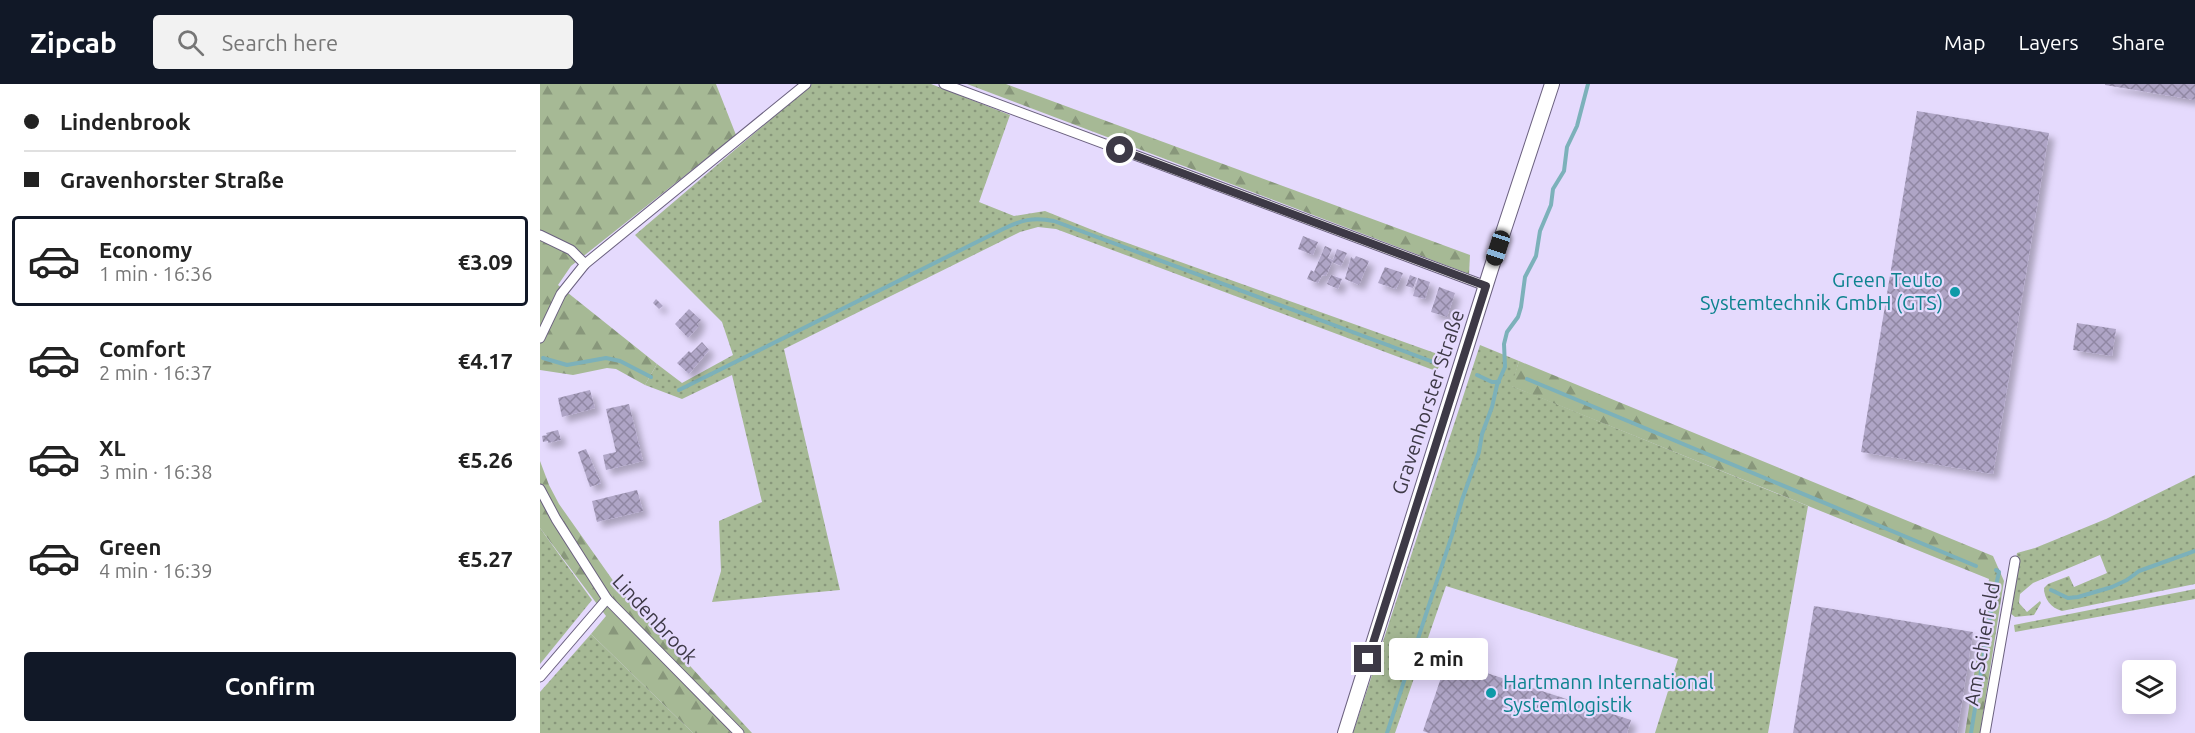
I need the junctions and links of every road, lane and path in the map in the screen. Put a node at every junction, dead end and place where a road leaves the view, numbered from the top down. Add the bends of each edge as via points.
1 (806, 84) edge
2 (944, 84) edge
3 (1552, 84) edge
4 (540, 235) edge
5 (585, 264) junction
6 (1486, 286) junction
7 (540, 338) edge
8 (540, 489) edge
9 (2015, 561) dead end
10 (607, 599) junction
11 (540, 677) edge
12 (739, 733) edge
13 (1345, 733) edge
14 (1985, 733) edge

1 - 5 street
2 - 6 street
3 - 6 main road, Gravenhorster Straße
4 - 5 street via 571,250
5 - 7 street via 567,285
6 - 13 main road, Gravenhorster Straße
8 - 10 street, Lindenbrook
9 - 14 street, Am Schierfeld
10 - 11 street
10 - 12 street, Lindenbrook

